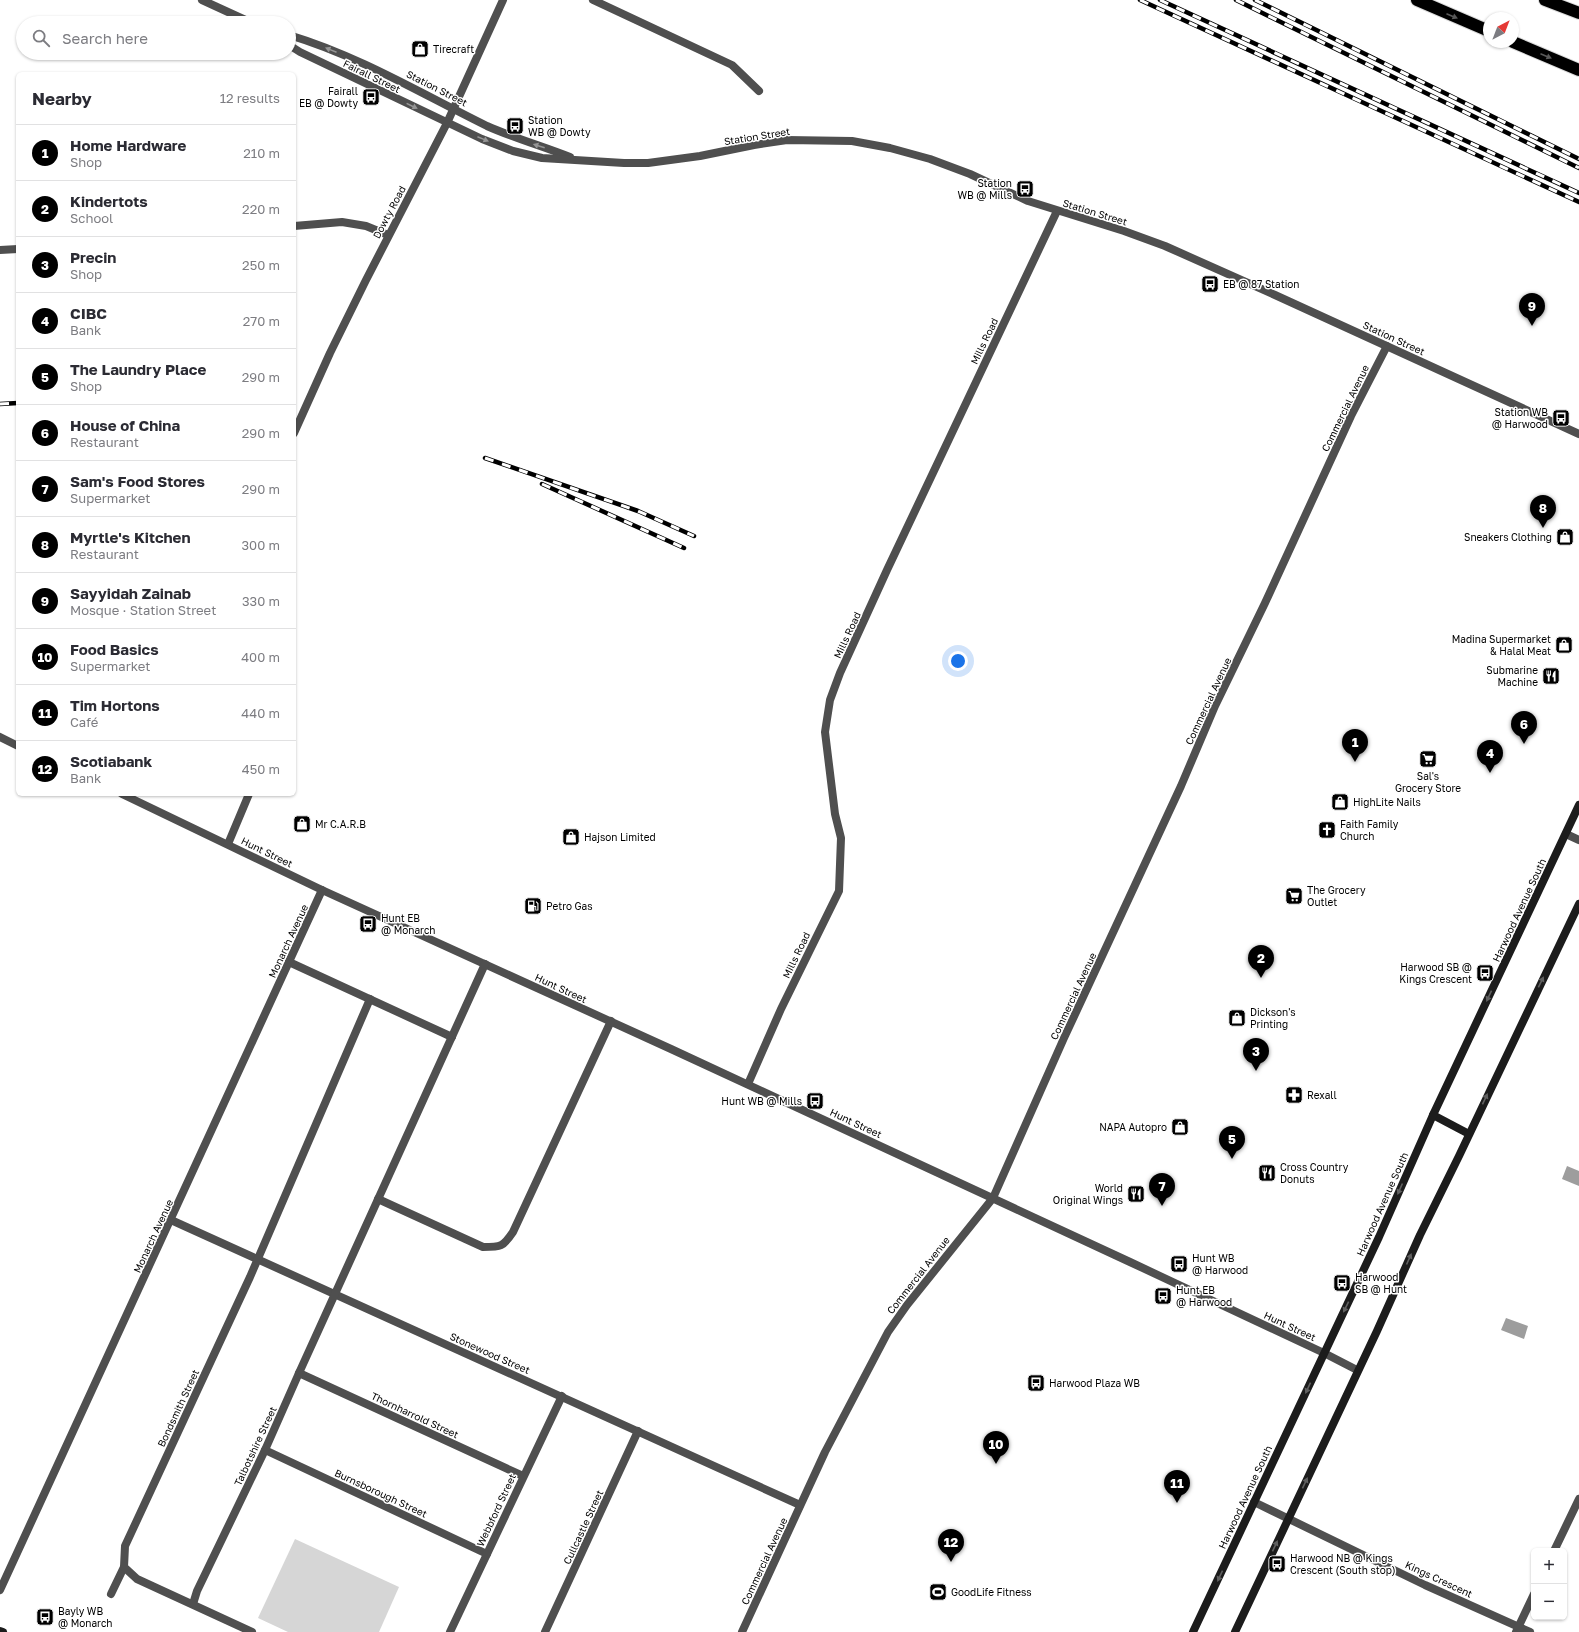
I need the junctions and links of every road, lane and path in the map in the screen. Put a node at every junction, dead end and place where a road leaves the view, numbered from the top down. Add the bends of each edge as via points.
1 (202, 0) edge
2 (503, 0) edge
3 (593, 0) edge
4 (1417, 0) edge
5 (1545, 0) edge
6 (1579, 14) edge
7 (237, 16) edge
8 (1483, 28) edge
9 (296, 36) edge
10 (1519, 45) edge
11 (296, 48) edge
12 (1579, 70) edge
13 (759, 91) dead end
14 (454, 108) junction
15 (448, 123) junction
16 (576, 160) junction
17 (1057, 211) junction
18 (296, 226) edge
19 (388, 235) junction
20 (16, 249) edge
21 (0, 250) edge
22 (1387, 346) junction
23 (296, 429) edge
24 (1579, 434) edge
25 (0, 737) edge
26 (16, 745) edge
27 (126, 796) edge
28 (248, 796) edge
29 (1579, 806) edge
30 (1566, 834) junction
31 (1579, 840) edge
32 (228, 844) junction
33 (322, 890) junction
34 (1579, 904) edge
35 (289, 962) junction
36 (485, 964) junction
37 (370, 999) junction
38 (611, 1021) junction
39 (452, 1037) junction
40 (748, 1084) junction
41 (1433, 1115) junction
42 (1469, 1134) junction
43 (993, 1198) junction
44 (378, 1199) junction
45 (171, 1220) junction
46 (258, 1260) junction
47 (334, 1295) junction
48 (1324, 1353) junction
49 (1357, 1370) junction
50 (299, 1373) junction
51 (562, 1396) junction
52 (638, 1431) junction
53 (266, 1450) junction
54 (523, 1476) junction
55 (1579, 1499) edge
56 (1254, 1502) junction
57 (800, 1505) junction
58 (1288, 1519) junction
59 (1555, 1548) edge
60 (487, 1554) junction
61 (124, 1567) junction
62 (0, 1590) edge
63 (111, 1594) dead end
64 (1531, 1600) edge
65 (193, 1604) junction
66 (1517, 1629) edge
67 (0, 1631) edge
68 (3, 1632) edge
69 (252, 1632) edge
70 (450, 1632) edge
71 (545, 1632) edge
72 (742, 1632) edge
73 (1193, 1632) edge
74 (1235, 1632) edge
75 (1530, 1632) edge

1 - 7 street
2 - 14 street, Dowty Road
3 - 13 street via 732,65
4 -> 8 highway
5 - 6 highway
14 -> 9 street, Station Street via 367,64
10 -> 12 highway
11 -> 15 street, Fairall Street
14 - 15 street, Dowty Road
16 -> 14 street, Station Street via 516,138
15 -> 16 street, Station Street via 513,151 542,158
15 - 19 street, Dowty Road
16 - 17 street, Station Street via 648,163 787,140 852,141 930,159
17 - 22 street, Station Street via 1124,230 1165,246
17 - 40 street, Mills Road via 887,570 830,700 825,732 841,838 840,891 781,1009
18 - 19 street via 342,222 366,226
19 - 23 street, Dowty Road
20 - 21 street
22 - 24 street, Station Street
22 - 43 street, Commercial Avenue via 1351,416 1215,706
25 - 26 street
27 - 32 street, Hunt Street
28 - 32 street
29 - 30 main road, Harwood Avenue South
30 - 31 street
30 -> 41 main road, Harwood Avenue South
32 - 33 street, Hunt Street
33 - 35 street, Monarch Avenue
33 - 36 street, Hunt Street
42 -> 34 main road
35 - 37 street
35 - 45 street, Monarch Avenue
36 - 38 street, Hunt Street
36 - 39 street, Talbotshire Street
37 - 39 street
37 - 46 street, Bondsmith Street
38 - 40 street, Hunt Street
38 - 44 street via 506,1243 483,1248
39 - 44 street, Talbotshire Street
40 - 43 street, Hunt Street
41 - 42 main road
41 -> 48 main road, Harwood Avenue South
49 -> 42 main road
43 - 48 street, Hunt Street
43 - 57 street, Commercial Avenue via 906,1305 888,1332
44 - 47 street, Talbotshire Street
45 - 46 street, Stonewood Street
45 - 62 street, Monarch Avenue
46 - 47 street, Stonewood Street
46 - 61 street, Bondsmith Street via 125,1546
47 - 50 street, Talbotshire Street
47 - 51 street, Stonewood Street
48 - 49 street, Hunt Street
48 -> 56 main road, Harwood Avenue South
58 -> 49 main road
50 - 53 street, Talbotshire Street
50 - 54 street, Thornharrold Street
51 - 52 street, Stonewood Street
51 - 54 street, Webbford Street
52 - 57 street, Stonewood Street
52 - 71 street, Cullcastle Street
53 - 60 street, Burnsborough Street
53 - 65 street, Talbotshire Street
54 - 60 street, Webbford Street
55 - 59 street
56 - 58 street, Kings Crescent
56 -> 73 main road, Harwood Avenue South
57 - 72 street, Commercial Avenue
58 - 66 street, Kings Crescent
74 -> 58 main road
60 - 70 street, Webbford Street
61 - 63 street, Bondsmith Street
61 - 65 street via 137,1578
64 - 66 street
65 - 69 street
66 - 75 street, Kings Crescent
67 - 68 main road

